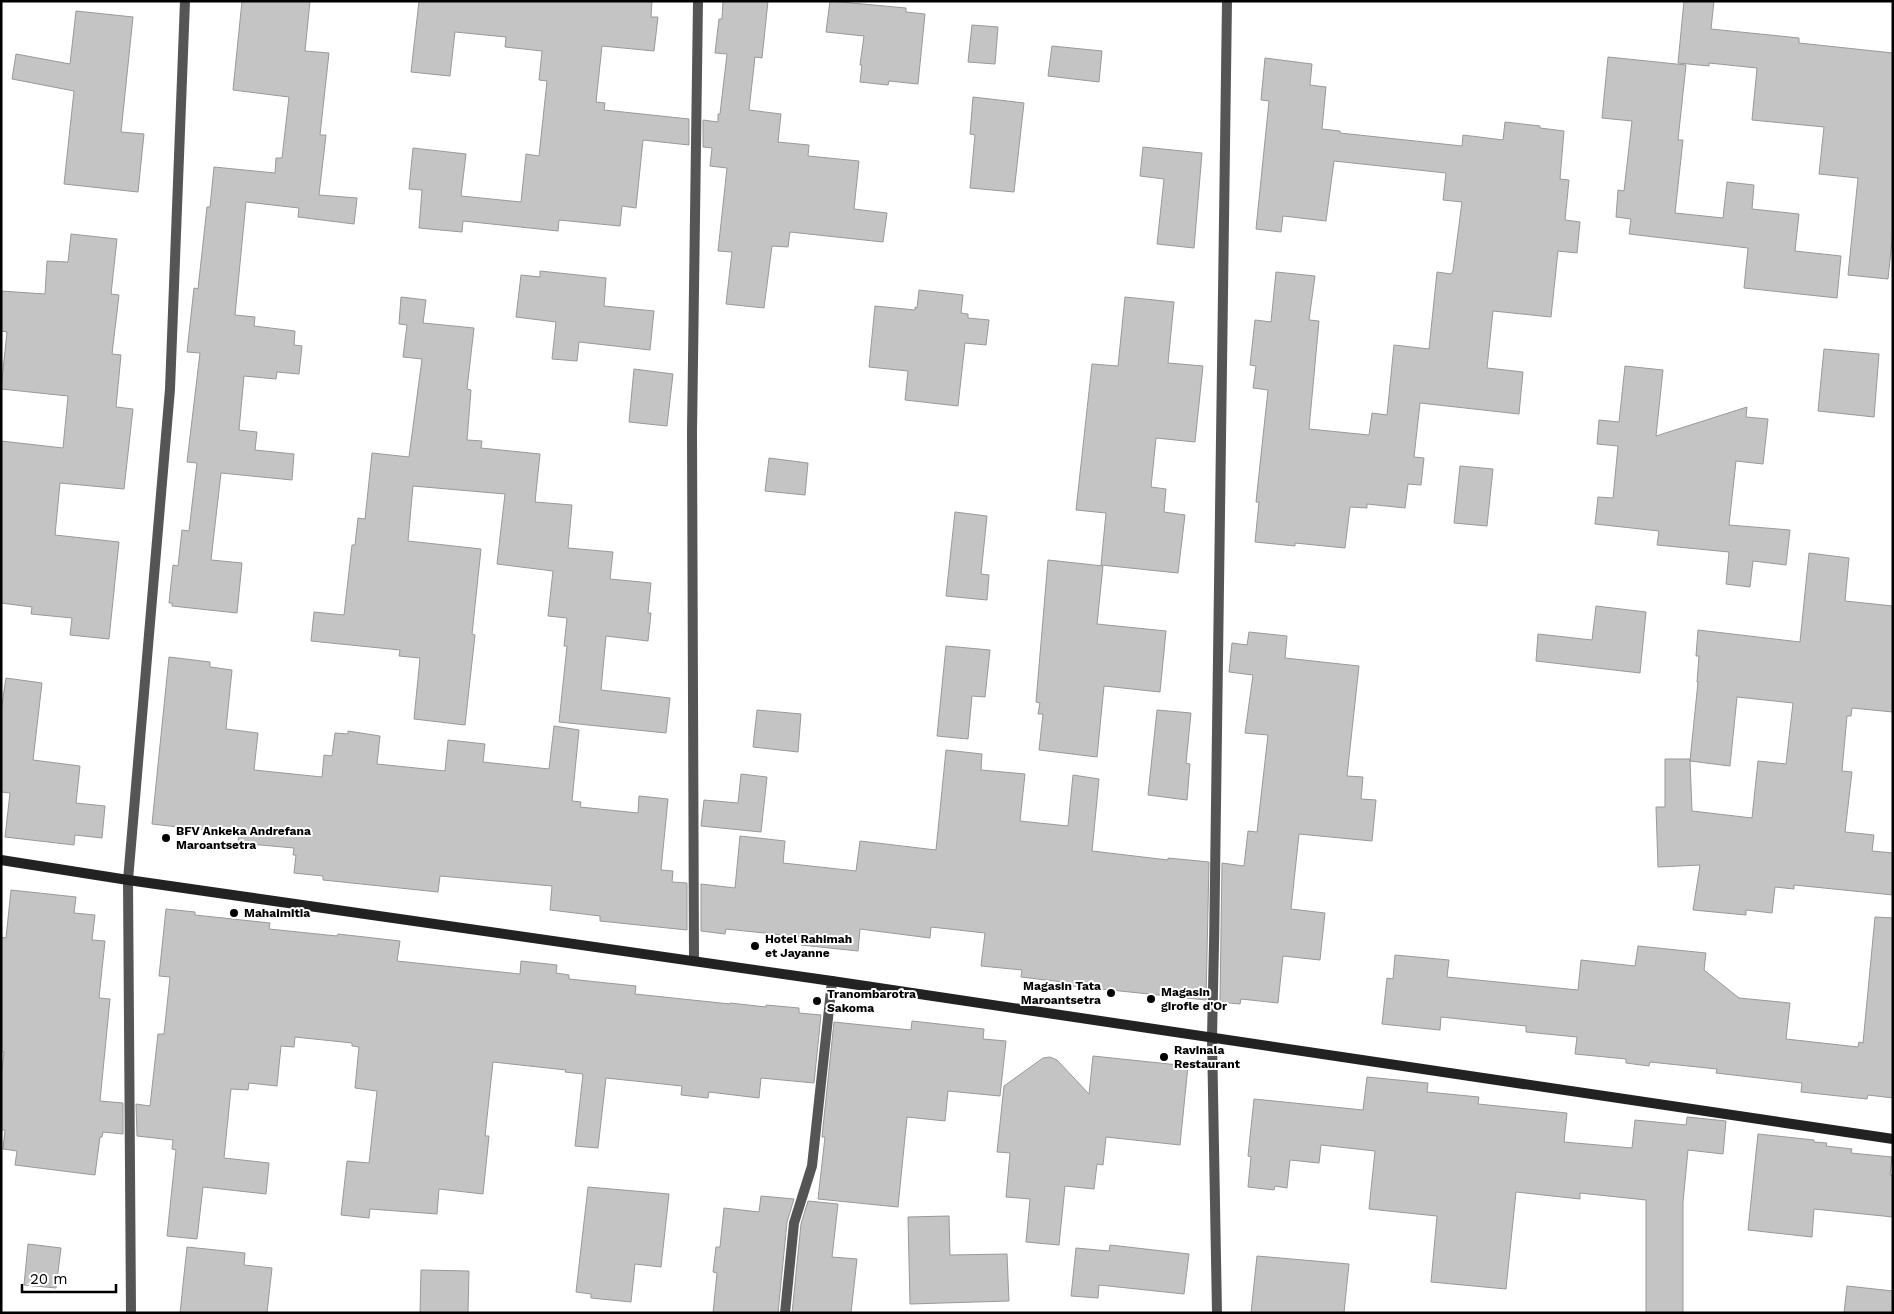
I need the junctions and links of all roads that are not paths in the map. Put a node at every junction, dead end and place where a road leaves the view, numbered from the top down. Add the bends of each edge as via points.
1 (185, 1) edge
2 (698, 1) edge
3 (1228, 1) edge
4 (1, 860) edge
5 (128, 880) junction
6 (694, 961) junction
7 (832, 981) junction
8 (1212, 1037) junction
9 (1893, 1139) edge
10 (131, 1313) edge
11 (785, 1313) edge
12 (1217, 1313) edge

1 - 5 street via 170,389
2 - 6 street via 692,432
3 - 8 street
4 - 5 main road
5 - 6 main road
5 - 10 street
6 - 7 main road
7 - 8 main road
7 - 11 street via 812,1166 794,1223
8 - 9 main road
8 - 12 street

